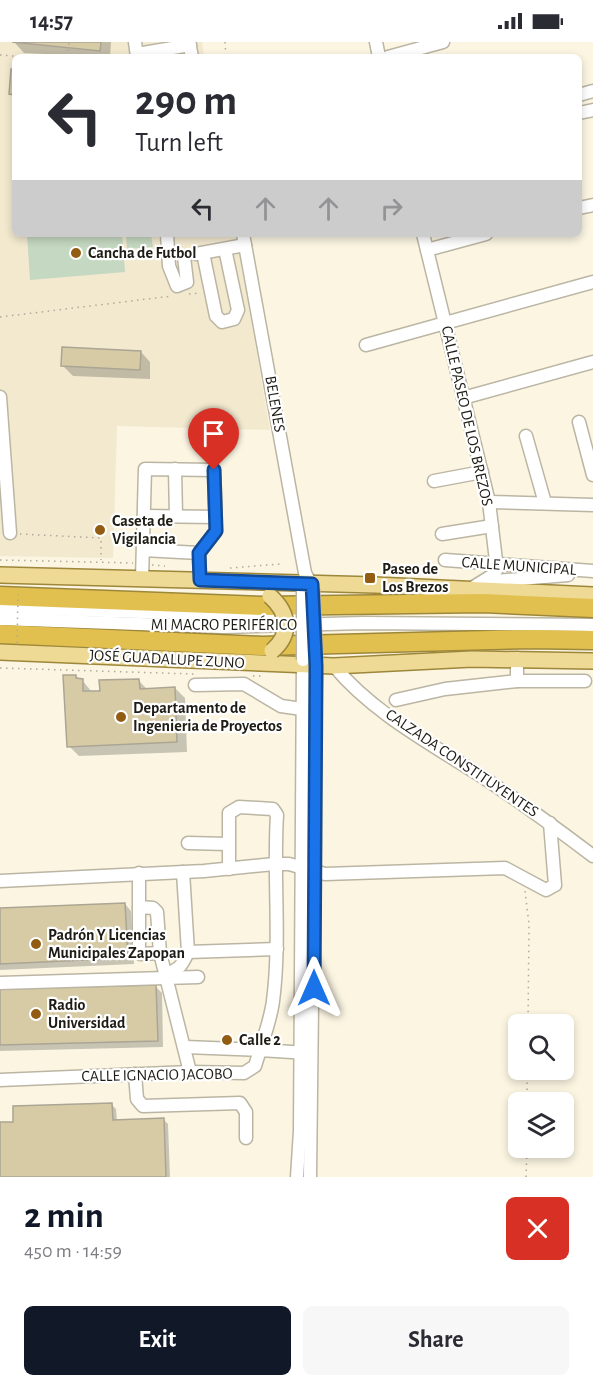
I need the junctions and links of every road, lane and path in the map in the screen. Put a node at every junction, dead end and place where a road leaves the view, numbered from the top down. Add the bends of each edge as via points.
1 (443, 42) edge
2 (190, 48) edge
3 (136, 51) edge
4 (399, 54) edge
5 (170, 237) edge
6 (243, 237) edge
7 (424, 237) edge
8 (475, 237) edge
9 (225, 249) junction
10 (427, 250) junction
11 (203, 253) junction
12 (184, 257) junction
13 (168, 260) junction
14 (593, 282) edge
15 (211, 291) junction
16 (0, 316) edge
17 (445, 322) junction
18 (366, 345) dead end
19 (593, 362) edge
20 (0, 397) edge
21 (463, 398) junction
22 (579, 422) dead end
23 (526, 436) dead end
24 (175, 469) junction
25 (482, 472) junction
26 (593, 475) edge
27 (434, 481) dead end
28 (489, 501) junction
29 (544, 503) junction
30 (593, 505) edge
31 (144, 516) junction
32 (176, 516) junction
33 (215, 517) junction
34 (492, 526) junction
35 (10, 533) joint
36 (442, 534) dead end
37 (143, 550) junction
38 (199, 553) junction
39 (445, 560) dead end
40 (101, 561) dead end
41 (497, 562) junction
42 (593, 572) edge
43 (0, 575) edge
44 (142, 579) junction
45 (200, 580) junction
46 (229, 580) junction
47 (307, 583) junction
48 (477, 585) junction
49 (18, 594) dead end
50 (593, 595) edge
51 (0, 596) edge
52 (0, 608) edge
53 (593, 608) edge
54 (593, 617) edge
55 (0, 619) edge
56 (593, 625) edge
57 (0, 634) edge
58 (593, 640) edge
59 (17, 643) dead end
60 (0, 652) edge
61 (517, 658) junction
62 (593, 661) edge
63 (231, 663) junction
64 (310, 663) junction
65 (334, 666) junction
66 (518, 681) junction
67 (585, 681) dead end
68 (195, 685) dead end
69 (396, 700) dead end
70 (302, 709) junction
71 (550, 823) junction
72 (188, 843) dead end
73 (228, 844) junction
74 (593, 856) edge
75 (274, 864) junction
76 (300, 867) junction
77 (229, 869) junction
78 (314, 870) junction
79 (183, 872) junction
80 (139, 873) junction
81 (523, 877) junction
82 (0, 881) edge
83 (140, 907) junction
84 (277, 949) junction
85 (160, 952) junction
86 (188, 952) junction
87 (166, 976) junction
88 (198, 977) dead end
89 (0, 983) edge
90 (528, 1014) edge
91 (185, 1047) junction
92 (260, 1050) junction
93 (307, 1053) junction
94 (190, 1072) junction
95 (135, 1074) junction
96 (0, 1080) edge
97 (246, 1138) dead end
98 (527, 1158) edge
99 (297, 1177) edge
100 (310, 1177) edge
101 (526, 1177) edge

1 - 4 street
2 - 3 street
5 - 13 street
6 - 9 street
6 - 47 street, BELENES
7 - 10 street, CALLE PASEO DE LOS BREZOS
8 - 10 street
9 - 11 street
9 - 15 street via 238,316 222,322
10 - 17 street, CALLE PASEO DE LOS BREZOS
11 - 12 street
11 - 15 street
12 - 13 street
12 - 13 street via 187,282 177,285
14 - 17 street
15 - 16 path
17 - 18 street
17 - 21 street, CALLE PASEO DE LOS BREZOS
19 - 21 street
20 - 35 street
21 - 25 street, CALLE PASEO DE LOS BREZOS
22 - 26 street
23 - 29 street
24 - 31 street via 145,469
24 - 32 street
24 - 33 street via 214,470
25 - 27 street
25 - 28 street, CALLE PASEO DE LOS BREZOS
28 - 29 street
28 - 34 street, CALLE PASEO DE LOS BREZOS
29 - 30 street
31 - 32 street
31 - 37 street
32 - 33 street
33 - 38 street via 216,531
34 - 36 street
34 - 41 street, CALLE PASEO DE LOS BREZOS
35 - 40 path via 100,538
37 - 38 street
37 - 44 street
38 - 45 street
39 - 41 street, CALLE MUNICIPAL
41 - 42 street, CALLE MUNICIPAL
41 - 48 street via 493,575
42 - 48 street, CALLE MUNICIPAL
43 - 44 main road
44 - 45 main road
45 - 46 main road
46 - 47 main road
46 - 63 main road, bridge via 270,596 284,611 287,625 283,640 272,651
47 - 48 main road
47 - 64 street, BELENES, bridge
48 - 50 main road
49 - 59 path, bridge
51 - 53 highway via 263,606 483,603
52 - 54 street, MI MACRO PERIFÉRICO via 253,617
55 - 56 street, MI MACRO PERIFÉRICO via 223,627 363,623
57 - 58 highway via 262,646
60 - 63 main road, JOSÉ GUADALUPE ZUNO
61 - 62 main road, JOSÉ GUADALUPE ZUNO
61 - 65 main road, JOSÉ GUADALUPE ZUNO
61 - 66 street
63 - 64 main road, JOSÉ GUADALUPE ZUNO
64 - 65 main road, JOSÉ GUADALUPE ZUNO
64 - 70 street
64 - 78 street
65 - 71 street, CALZADA CONSTITUYENTES via 371,701 419,737
66 - 67 street
66 - 69 street via 445,689
68 - 70 street via 244,684 281,706
70 - 76 street
71 - 74 street, CALZADA CONSTITUYENTES
71 - 81 street via 555,885 546,890
72 - 73 street
73 - 75 street, CALLE IGNACIO JACOBO via 229,813 233,808 273,809 277,815
73 - 77 street
75 - 76 street
75 - 77 street
75 - 84 street, CALLE IGNACIO JACOBO
76 - 78 street
76 - 93 street
77 - 79 street
78 - 81 street via 325,874 505,868
78 - 93 street
79 - 80 street
79 - 86 street
80 - 82 street
80 - 83 street
81 - 90 path via 529,924
83 - 85 street via 156,909
83 - 85 street via 139,951
84 - 86 street
84 - 92 street, CALLE IGNACIO JACOBO via 273,1003
85 - 87 street
86 - 87 street via 183,964
87 - 88 street
87 - 89 street
87 - 91 street
91 - 92 street
91 - 94 street
92 - 93 street
92 - 94 street, CALLE IGNACIO JACOBO via 255,1066 244,1073
93 - 99 street
93 - 100 street
94 - 95 street, CALLE IGNACIO JACOBO
95 - 96 street, CALLE IGNACIO JACOBO
95 - 97 street via 137,1099 143,1106 240,1103 246,1112
98 - 101 path

